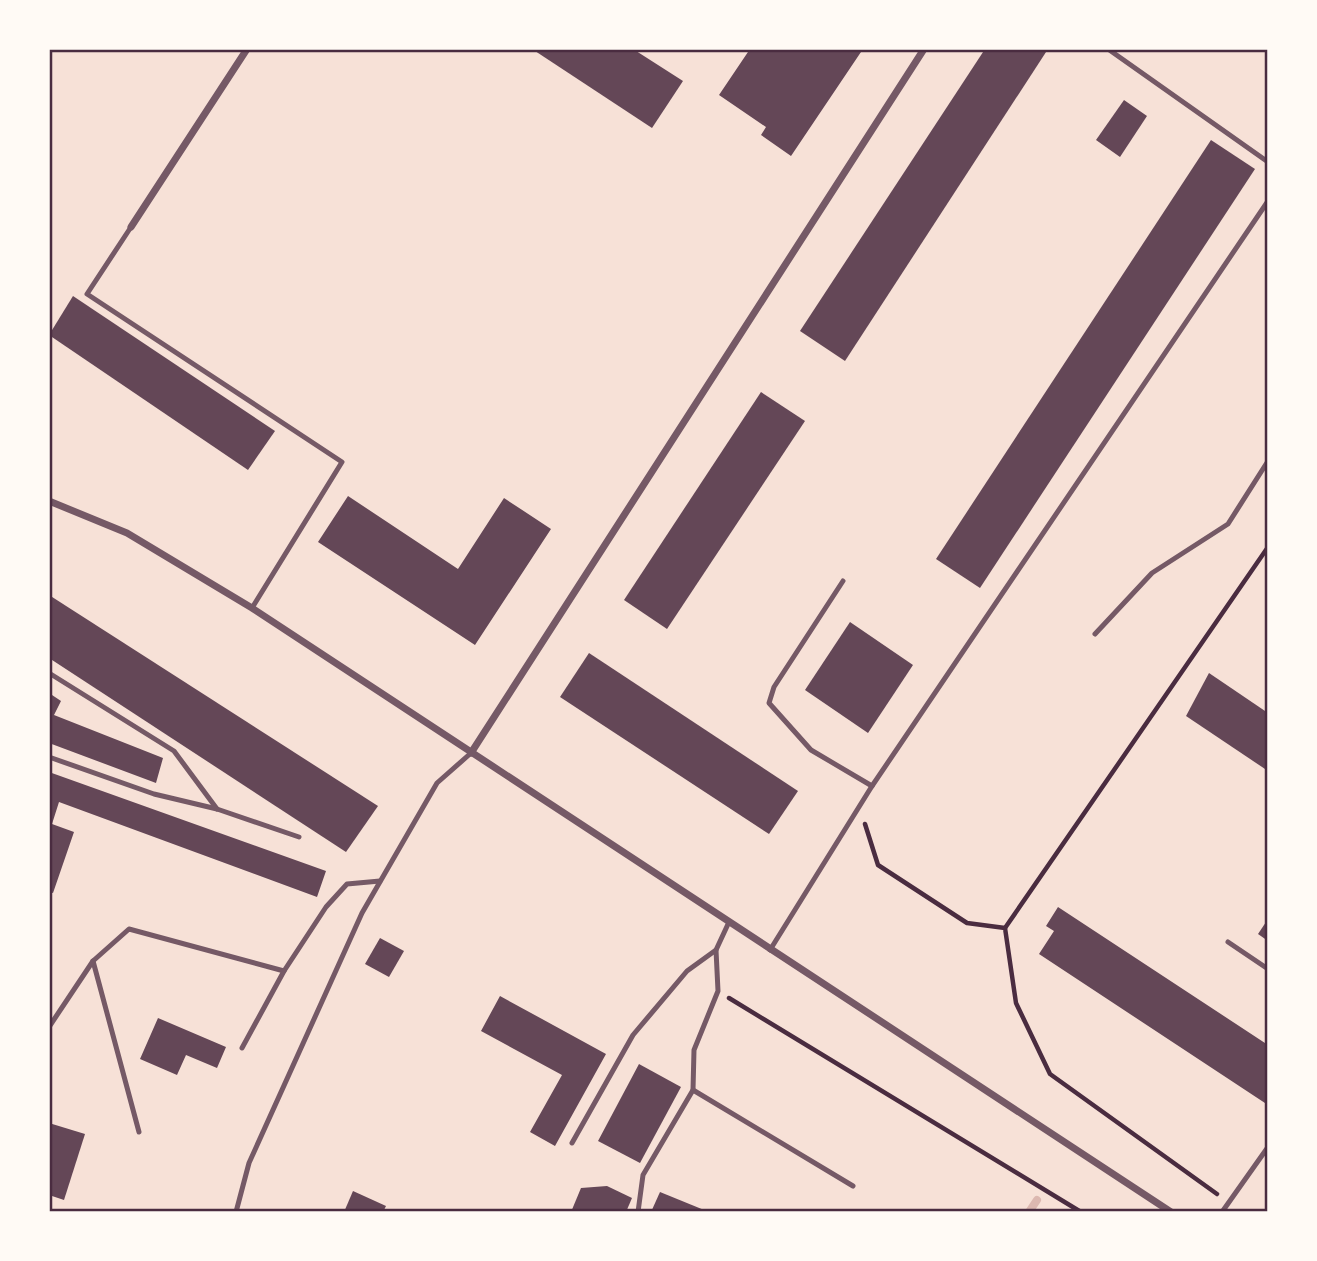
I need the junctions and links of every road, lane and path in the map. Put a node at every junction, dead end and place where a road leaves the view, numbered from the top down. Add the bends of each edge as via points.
1 (247, 49) edge
2 (924, 49) edge
3 (1108, 49) edge
4 (1268, 162) edge
5 (1268, 201) edge
6 (131, 227) joint
7 (1268, 461) edge
8 (49, 501) edge
9 (1268, 547) edge
10 (843, 581) dead end
11 (252, 608) junction
12 (1095, 634) dead end
13 (49, 673) edge
14 (471, 753) junction
15 (49, 757) edge
16 (872, 786) junction
17 (860, 807) junction
18 (217, 809) junction
19 (299, 837) dead end
20 (380, 881) junction
21 (729, 922) junction
22 (1006, 928) junction
23 (1228, 942) dead end
24 (716, 950) junction
25 (770, 950) junction
26 (93, 961) junction
27 (1268, 970) edge
28 (284, 971) junction
29 (718, 990) junction
30 (49, 1027) edge
31 (242, 1048) dead end
32 (693, 1090) junction
33 (139, 1132) dead end
34 (572, 1143) dead end
35 (1268, 1147) edge
36 (853, 1186) dead end
37 (1228, 1203) junction
38 (236, 1212) edge
39 (638, 1212) edge
40 (1081, 1212) edge
41 (1171, 1212) edge
42 (1222, 1212) edge

1 - 6 street
2 - 14 street
3 - 4 lane
5 - 16 lane
6 - 11 lane via 87,295 342,462
7 - 12 lane via 1228,524 1152,573
8 - 11 street via 127,533
9 - 22 path
10 - 16 lane via 774,687 769,703 811,750
11 - 14 street
13 - 18 lane via 174,751
14 - 20 lane via 437,783
14 - 21 street
15 - 18 lane via 154,794
16 - 17 lane
17 - 22 path via 878,865 967,923
17 - 25 lane
18 - 19 lane
20 - 28 lane via 347,884 326,907
20 - 38 lane via 248,1163
21 - 24 lane
21 - 25 street
22 - 37 path via 1016,1003 1050,1074
23 - 27 lane
24 - 29 lane
24 - 34 lane via 687,971 633,1035
25 - 41 street
26 - 28 lane via 129,929
26 - 30 lane
26 - 33 lane
28 - 31 lane
29 - 32 lane via 694,1050
29 - 40 path
32 - 36 lane
32 - 39 lane via 643,1175
35 - 37 lane
37 - 42 lane

